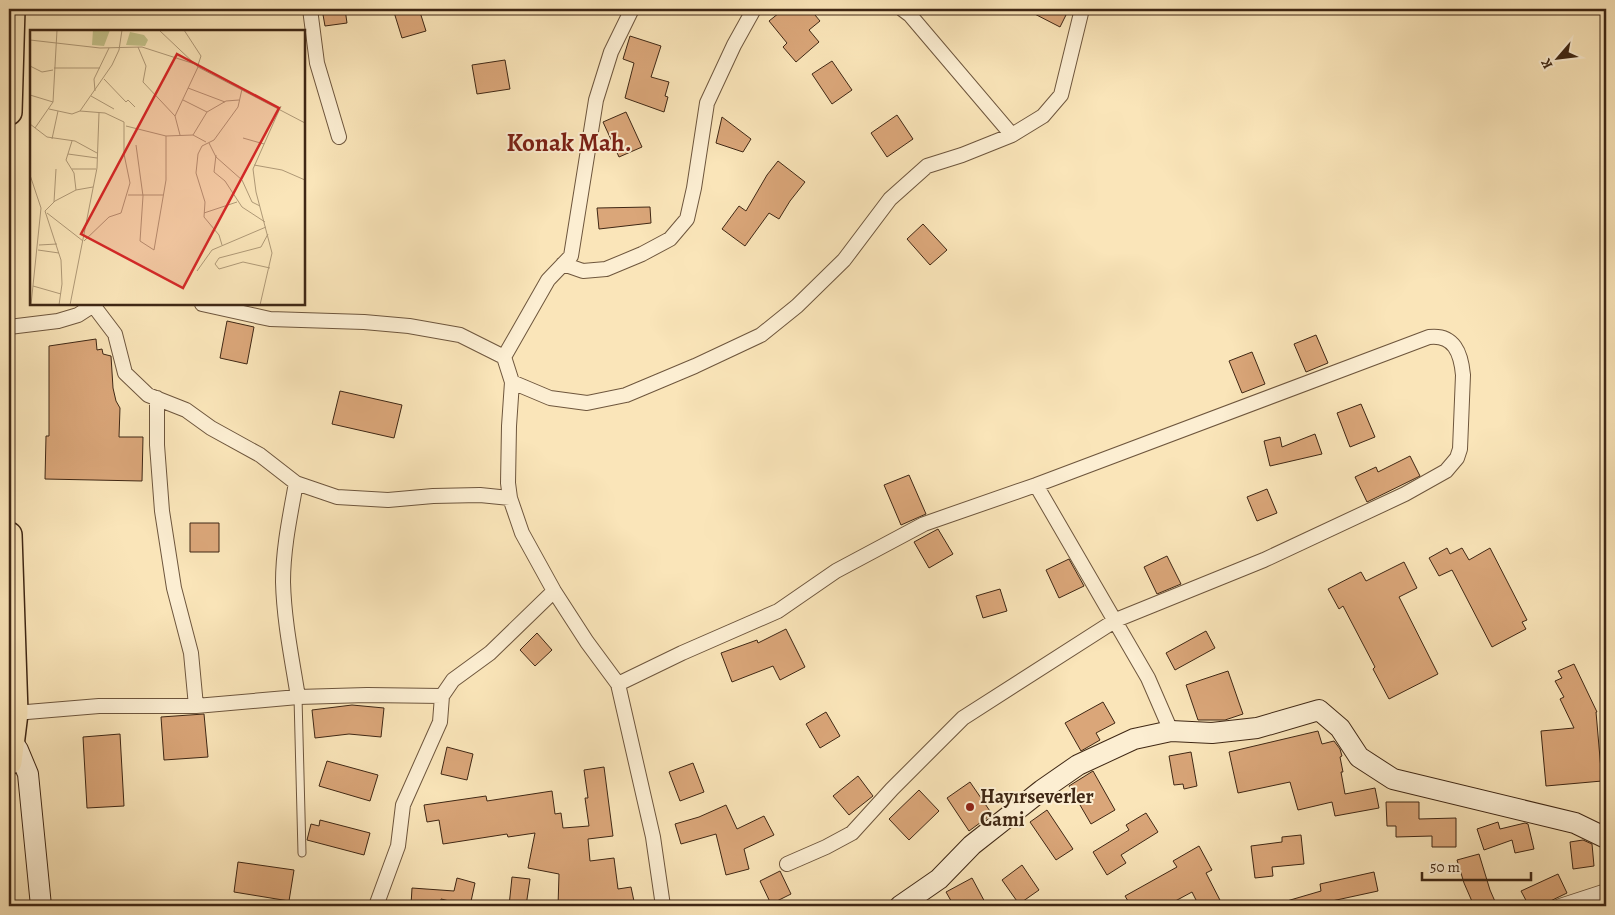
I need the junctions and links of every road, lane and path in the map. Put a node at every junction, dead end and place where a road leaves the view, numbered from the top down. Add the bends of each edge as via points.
1 (12, 9) edge
2 (310, 9) edge
3 (632, 9) edge
4 (754, 9) edge
5 (902, 9) edge
6 (1082, 9) edge
7 (9, 112) edge
8 (1012, 135) junction
9 (339, 137) dead end
10 (563, 264) junction
11 (94, 305) edge
12 (207, 305) edge
13 (9, 327) edge
14 (504, 357) junction
15 (512, 382) junction
16 (157, 398) junction
17 (296, 484) junction
18 (1036, 485) junction
19 (510, 498) junction
20 (9, 535) edge
21 (554, 591) junction
22 (1116, 620) junction
23 (618, 684) junction
24 (442, 696) junction
25 (298, 697) junction
26 (196, 706) junction
27 (15, 713) junction
28 (1171, 731) junction
29 (10, 746) edge
30 (1606, 838) edge
31 (302, 853) dead end
32 (787, 864) dead end
33 (1606, 891) edge
34 (41, 906) edge
35 (376, 906) edge
36 (663, 906) edge
37 (900, 906) edge
38 (1560, 906) edge

1 - 7 highway
2 - 9 street via 317,63
3 - 10 street via 611,52 596,100 571,256
4 - 10 street via 707,103 687,219 670,239 606,269 582,271
5 - 8 street
6 - 8 street via 1061,95 1043,116
8 - 15 street via 927,166 890,199 844,260 797,306 761,335 626,395 587,403 550,398
10 - 14 street via 548,280
11 - 13 street via 58,321
11 - 16 street via 115,334 125,373 148,395
12 - 14 street via 270,319 409,326 460,335
14 - 15 street
15 - 19 street via 508,445
16 - 17 street via 186,410 211,428 260,454
16 - 26 street via 162,511 174,588 191,653
17 - 19 street via 337,497 388,500 480,495
17 - 25 street via 287,532 283,581
18 - 22 street
18 - 22 street via 1428,337 1443,337 1456,347 1463,374 1460,449 1446,471 1405,494 1264,560
18 - 23 street via 924,524 836,571 778,611
19 - 21 street via 522,533
20 - 27 highway
21 - 23 street
21 - 24 street via 490,653 453,680
22 - 28 street via 1148,678
22 - 32 street via 963,718 852,833
23 - 36 street via 653,837
24 - 25 street
24 - 35 street via 440,722 404,805 398,846
25 - 26 street
25 - 31 lane
26 - 27 street via 99,706
27 - 29 highway
28 - 30 street via 1212,733 1257,728 1319,710 1340,728 1359,756 1392,779 1574,824
28 - 37 street via 1134,739 1078,765 972,845 939,879
29 - 34 street via 24,761 28,774
33 - 38 street

